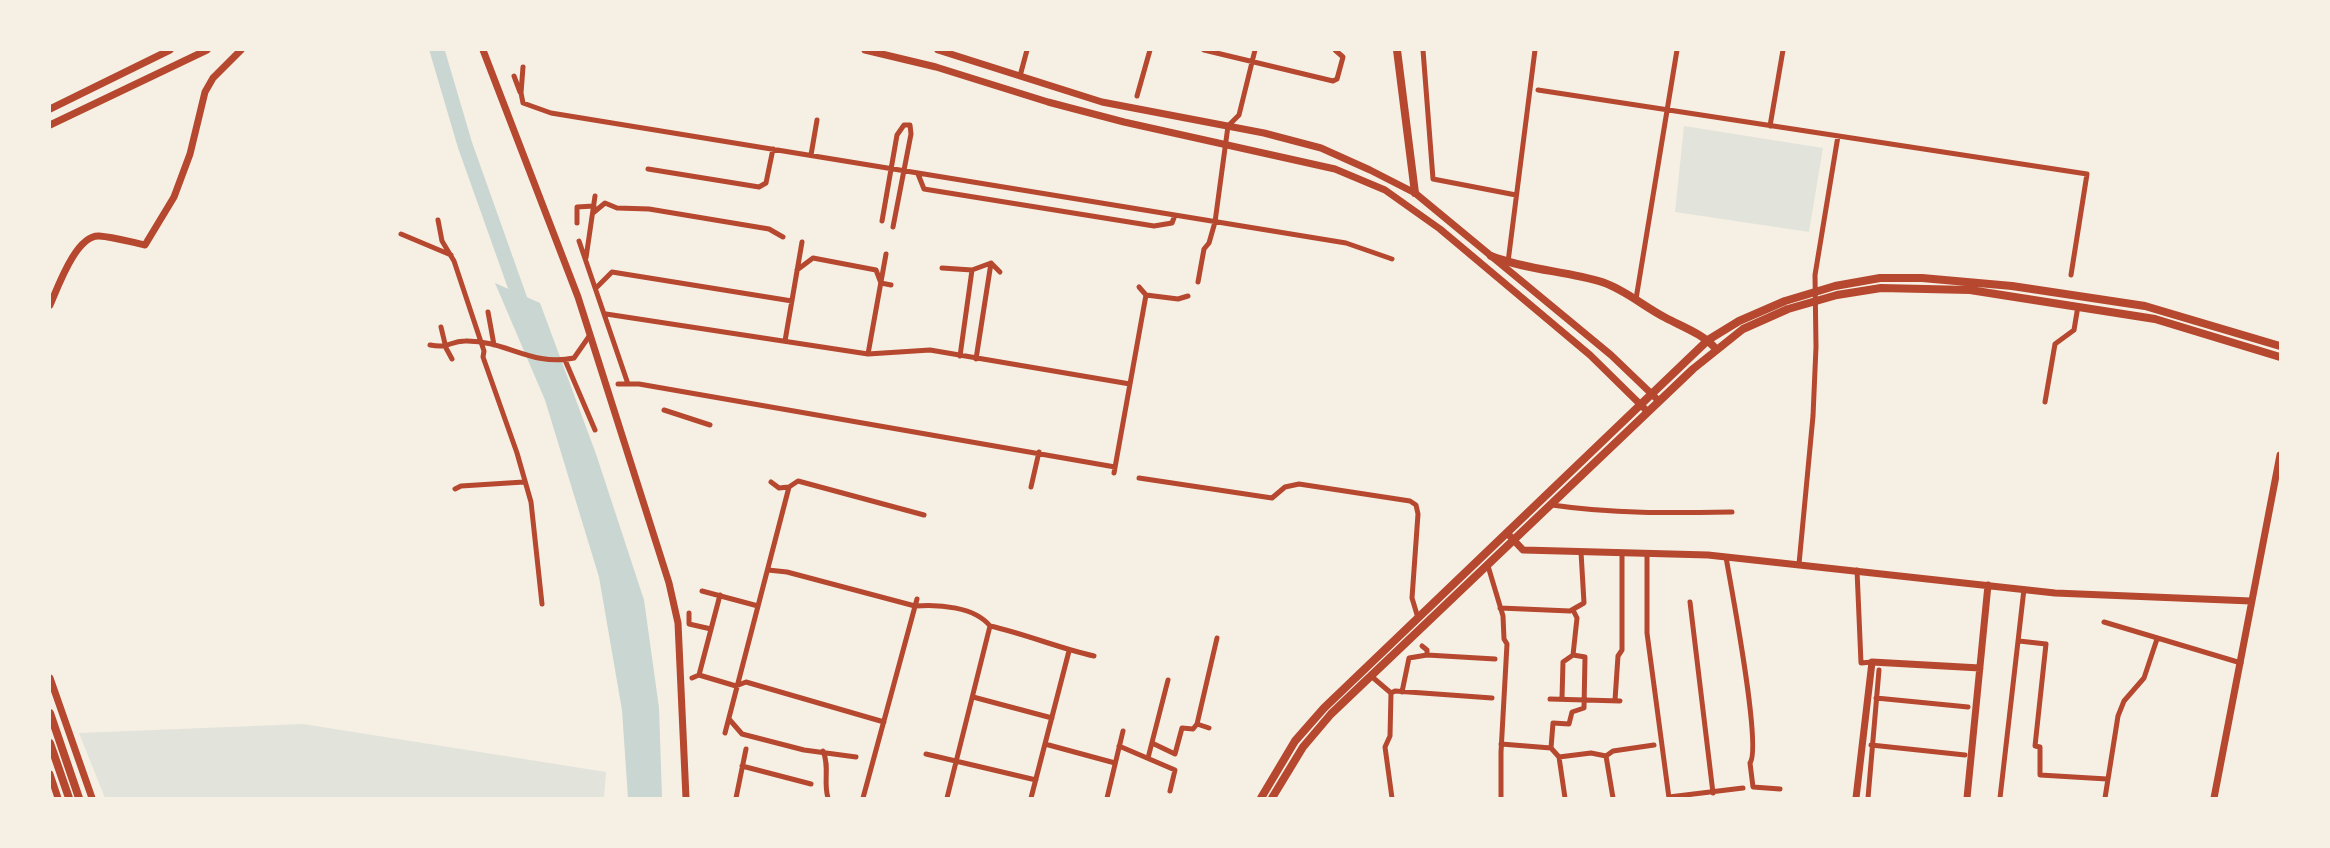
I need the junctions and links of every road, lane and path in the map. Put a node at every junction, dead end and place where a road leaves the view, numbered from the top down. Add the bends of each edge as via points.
1 (170, 50) edge
2 (207, 50) edge
3 (241, 50) edge
4 (483, 50) edge
5 (865, 50) edge
6 (938, 50) edge
7 (1027, 50) edge
8 (1150, 50) edge
9 (1204, 50) edge
10 (1255, 50) edge
11 (1335, 50) edge
12 (1397, 50) edge
13 (1423, 50) edge
14 (1534, 50) edge
15 (1677, 50) edge
16 (1783, 50) edge
17 (951, 51) edge
18 (1253, 62) junction
19 (523, 67) dead end
20 (514, 76) dead end
21 (1020, 76) junction
22 (1538, 90) dead end
23 (521, 93) junction
24 (1137, 96) dead end
25 (50, 109) edge
26 (1667, 110) junction
27 (817, 120) dead end
28 (50, 125) edge
29 (1227, 126) junction
30 (1770, 126) junction
31 (1838, 136) junction
32 (1227, 143) junction
33 (773, 149) junction
34 (811, 155) junction
35 (648, 168) dead end
36 (891, 170) junction
37 (903, 171) junction
38 (918, 174) junction
39 (1415, 193) junction
40 (1516, 195) junction
41 (595, 196) dead end
42 (593, 209) junction
43 (1175, 215) junction
44 (438, 220) dead end
45 (882, 221) dead end
46 (1215, 222) junction
47 (577, 223) dead end
48 (893, 227) dead end
49 (401, 234) dead end
50 (783, 237) dead end
51 (579, 241) dead end
52 (802, 242) dead end
53 (886, 254) dead end
54 (451, 255) junction
55 (1491, 256) junction
56 (1392, 259) dead end
57 (586, 260) junction
58 (1508, 262) junction
59 (991, 263) junction
60 (942, 268) dead end
61 (797, 270) junction
62 (972, 270) junction
63 (999, 272) dead end
64 (2071, 275) dead end
65 (1198, 282) dead end
66 (881, 283) junction
67 (891, 285) dead end
68 (1139, 287) dead end
69 (596, 288) junction
70 (1146, 294) junction
71 (1188, 296) dead end
72 (1815, 297) junction
73 (1636, 299) junction
74 (792, 301) junction
75 (50, 305) edge
76 (2078, 305) junction
77 (488, 312) dead end
78 (606, 314) junction
79 (441, 327) dead end
80 (590, 335) junction
81 (1708, 340) junction
82 (785, 341) junction
83 (481, 343) junction
84 (430, 345) dead end
85 (494, 345) junction
86 (2280, 346) edge
87 (446, 348) junction
88 (1716, 349) junction
89 (868, 354) junction
90 (960, 356) junction
91 (2280, 357) edge
92 (452, 359) dead end
93 (976, 359) junction
94 (565, 360) junction
95 (618, 384) dead end
96 (628, 384) junction
97 (1130, 384) junction
98 (1656, 398) junction
99 (2045, 402) dead end
100 (1645, 409) junction
101 (664, 410) dead end
102 (710, 425) dead end
103 (594, 430) dead end
104 (1039, 452) junction
105 (2280, 455) edge
106 (1139, 478) dead end
107 (524, 482) junction
108 (771, 482) dead end
109 (789, 487) junction
110 (1032, 487) dead end
111 (455, 489) dead end
112 (1552, 505) junction
113 (1732, 512) dead end
114 (924, 515) dead end
115 (1511, 537) junction
116 (1581, 552) junction
117 (1622, 553) junction
118 (1647, 553) junction
119 (1726, 557) junction
120 (1799, 564) junction
121 (1488, 566) junction
122 (768, 570) junction
123 (1857, 570) junction
124 (1988, 585) junction
125 (2024, 589) junction
126 (702, 591) dead end
127 (720, 595) junction
128 (917, 599) dead end
129 (2251, 601) junction
130 (1689, 602) dead end
131 (542, 604) dead end
132 (758, 606) junction
133 (915, 606) junction
134 (1500, 608) junction
135 (1573, 610) junction
136 (689, 614) dead end
137 (1419, 618) junction
138 (2104, 622) dead end
139 (990, 626) junction
140 (711, 628) junction
141 (1218, 638) dead end
142 (2157, 639) junction
143 (2019, 641) junction
144 (1422, 646) dead end
145 (1069, 651) junction
146 (1427, 655) junction
147 (1573, 655) junction
148 (1094, 656) dead end
149 (1495, 659) dead end
150 (1872, 662) junction
151 (2241, 663) junction
152 (1980, 668) junction
153 (1879, 670) dead end
154 (699, 675) junction
155 (1371, 676) junction
156 (50, 678) edge
157 (692, 678) dead end
158 (1168, 680) dead end
159 (736, 686) junction
160 (1402, 692) junction
161 (1391, 693) junction
162 (973, 697) junction
163 (1492, 698) dead end
164 (1562, 698) junction
165 (1876, 698) junction
166 (1550, 699) dead end
167 (1584, 700) junction
168 (1968, 707) dead end
169 (50, 713) edge
170 (1052, 718) junction
171 (729, 719) junction
172 (884, 722) junction
173 (1197, 724) junction
174 (1209, 728) dead end
175 (1123, 730) dead end
176 (725, 733) dead end
177 (50, 743) edge
178 (1152, 743) junction
179 (1045, 744) junction
180 (1501, 744) junction
181 (1654, 745) dead end
182 (1119, 746) junction
183 (1871, 746) junction
184 (1551, 748) junction
185 (746, 749) dead end
186 (823, 751) junction
187 (926, 754) dead end
188 (1965, 755) dead end
189 (1606, 756) junction
190 (856, 757) dead end
191 (1559, 757) junction
192 (1148, 758) junction
193 (957, 759) junction
194 (1115, 763) junction
195 (742, 766) junction
196 (50, 774) edge
197 (2107, 779) junction
198 (1036, 780) junction
199 (811, 784) dead end
200 (1743, 788) dead end
201 (1780, 789) dead end
202 (1170, 791) dead end
203 (1713, 793) junction
204 (58, 798) edge
205 (69, 798) edge
206 (80, 798) edge
207 (92, 798) edge
208 (686, 798) edge
209 (736, 798) edge
210 (828, 798) edge
211 (863, 798) edge
212 (947, 798) edge
213 (1031, 798) edge
214 (1107, 798) edge
215 (1261, 798) edge
216 (1272, 798) edge
217 (1392, 798) edge
218 (1501, 798) edge
219 (1565, 798) edge
220 (1613, 798) edge
221 (1669, 798) edge
222 (1856, 798) edge
223 (1868, 798) edge
224 (1967, 798) edge
225 (2000, 798) edge
226 (2105, 798) edge
227 (2214, 798) edge

1 - 25 street
2 - 28 street
3 - 75 street via 213,78 206,92 174,197 145,245 97,236 87,239
4 - 80 street via 521,143 538,197 560,244
5 - 32 street via 936,66 1113,119
6 - 17 street
7 - 21 street
8 - 24 street
9 - 18 street
10 - 18 street
11 - 18 street via 1343,57 1333,81
12 - 39 main road
13 - 40 street via 1433,179
14 - 40 street
15 - 26 street
16 - 30 street
17 - 21 street
18 - 29 street via 1239,116
19 - 23 street
20 - 23 street
21 - 29 street via 1102,102
22 - 26 street
23 - 33 street via 523,103 551,113
26 - 30 street
26 - 73 street
27 - 34 street
29 - 32 street
29 - 39 street via 1321,148
30 - 31 street
31 - 64 street via 2087,174
31 - 72 street via 1815,275
32 - 46 street
32 - 100 street via 1335,169 1385,190 1440,230 1590,355
33 - 34 street
33 - 35 street via 766,183 759,187
34 - 36 street
36 - 37 street
36 - 37 street via 897,135 904,125 910,125 912,134
36 - 45 street
37 - 38 street
37 - 48 street
38 - 43 street
38 - 43 street via 924,189 1154,226 1172,223
39 - 55 street
40 - 58 street
41 - 42 street
42 - 47 street via 577,207
42 - 50 street via 605,203 617,208 649,209 769,229
42 - 57 street
43 - 46 street
44 - 54 street via 442,241
46 - 56 street via 1346,243
46 - 65 street via 1204,249
49 - 54 street
51 - 57 street
52 - 61 street
53 - 66 street
54 - 83 street
55 - 58 main road
55 - 98 street via 1611,355
57 - 69 street
58 - 73 main road via 1602,282
59 - 62 street
59 - 63 street
59 - 93 street
60 - 62 street
61 - 66 street via 813,258 876,270
61 - 74 street
62 - 90 street
66 - 67 street
66 - 89 street
68 - 70 street
69 - 74 street via 612,272
69 - 78 street
70 - 71 street via 1178,299
70 - 97 street
72 - 76 main road via 1921,287
72 - 81 main road via 1785,301
72 - 86 main road via 1880,278 1971,281 2145,306
72 - 88 main road via 1743,329
72 - 120 street via 1813,416
73 - 81 main road via 1656,314
74 - 82 street
76 - 91 main road via 2155,319
76 - 99 street via 2074,330 2055,344
77 - 85 street
78 - 82 street
78 - 96 street
79 - 87 street
80 - 94 street via 574,358
80 - 208 street via 677,616
81 - 88 main road
81 - 98 main road
82 - 89 street
83 - 85 street
83 - 87 street via 463,340
83 - 107 street
84 - 87 street
85 - 94 street via 534,358
87 - 92 street
88 - 98 main road
89 - 90 street via 930,350
90 - 93 street
93 - 97 street
94 - 103 street
95 - 96 street
96 - 104 street
97 - 104 street via 1114,470
98 - 100 main road
100 - 112 main road
100 - 115 main road
101 - 102 street
104 - 110 street
105 - 129 street
106 - 137 street via 1272,498 1285,487 1299,484 1410,501 1416,505 1418,514 1412,598
107 - 111 street
107 - 131 street via 531,502
108 - 109 street via 779,488
109 - 114 street via 798,481
109 - 122 street
112 - 113 street via 1646,514
112 - 115 main road
115 - 116 street via 1523,550
115 - 121 main road
115 - 137 main road
116 - 117 street
116 - 135 street via 1584,603
117 - 118 street
117 - 167 street via 1622,650 1618,656 1617,700
118 - 119 street
118 - 221 street via 1647,633
119 - 120 street
119 - 201 street via 1752,722 1753,787
120 - 123 street
121 - 134 street
121 - 155 main road
122 - 132 street
122 - 133 street
123 - 124 street
123 - 150 street via 1861,663
124 - 125 street
124 - 152 street
125 - 129 street
125 - 143 street
126 - 127 street
127 - 132 street
127 - 140 street
128 - 133 street
129 - 151 street
130 - 203 street
132 - 159 street
133 - 139 street via 933,604 982,616
133 - 172 street
134 - 135 street
134 - 180 street via 1507,644
135 - 147 street
136 - 140 street via 689,624
137 - 215 main road via 1295,741
138 - 142 street
139 - 145 street
139 - 162 street
140 - 154 street
141 - 173 street
142 - 151 street
142 - 197 street via 2144,678 2124,700 2118,716
143 - 197 street via 2046,644 2035,746 2040,747 2040,775
143 - 225 street
144 - 146 street
145 - 148 street
145 - 170 street
146 - 149 street
146 - 160 street via 1409,658
147 - 164 street via 1563,662
147 - 167 street via 1585,657
150 - 152 street
150 - 222 street
151 - 227 street
152 - 224 street
153 - 165 street
154 - 157 street
154 - 159 street
155 - 161 street
155 - 216 main road via 1303,747
156 - 207 street
158 - 178 street
159 - 171 street
159 - 172 street via 746,682
160 - 161 street
160 - 163 street
161 - 217 street via 1390,735 1385,747
162 - 170 street
162 - 193 street
164 - 166 street
164 - 167 street
165 - 168 street
165 - 183 street
167 - 184 street via 1584,708 1572,712 1569,724 1552,723
169 - 206 main road
170 - 179 street
171 - 176 street
171 - 186 street via 742,734
172 - 211 street
173 - 174 street
173 - 178 street via 1192,729 1182,728 1175,754
175 - 182 street
177 - 205 main road
178 - 192 street
179 - 194 street
179 - 198 street
180 - 184 street
180 - 218 street
181 - 189 street via 1613,751
182 - 192 street
182 - 194 street
183 - 188 street
183 - 223 street
184 - 191 street
185 - 195 street
186 - 190 street
186 - 210 street
187 - 193 street
189 - 191 street via 1591,753
189 - 220 street
191 - 219 street
192 - 202 street via 1175,770
193 - 198 street
193 - 212 street
194 - 214 street
195 - 199 street
195 - 209 street
196 - 204 street
197 - 226 street
198 - 213 street
200 - 203 street
203 - 221 street

